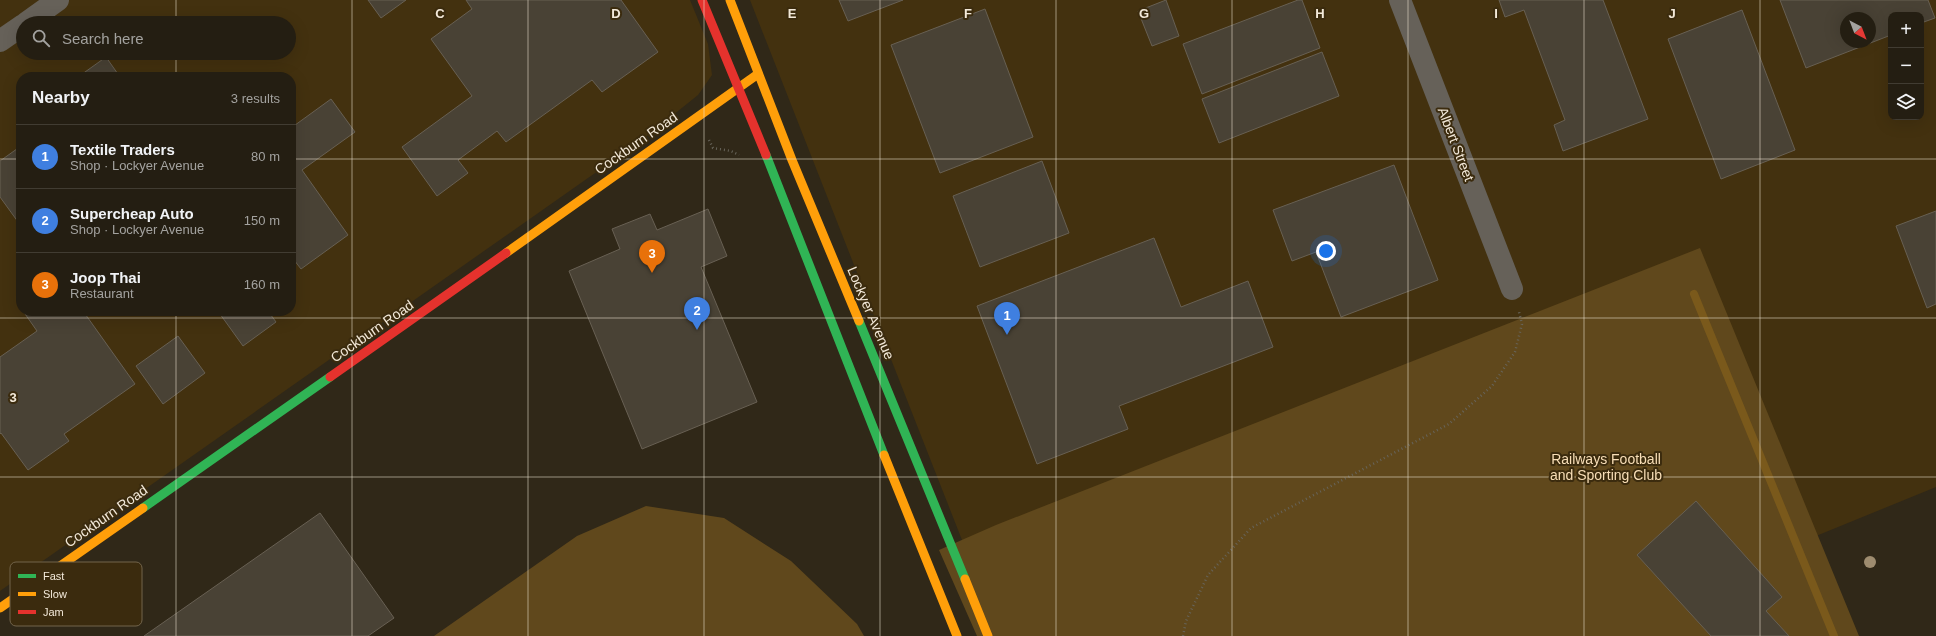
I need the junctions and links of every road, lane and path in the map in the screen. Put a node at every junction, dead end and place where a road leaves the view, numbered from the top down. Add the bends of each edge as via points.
1 (702, 0) edge
2 (730, 0) edge
3 (1400, 0) edge
4 (52, 2) edge
5 (35, 16) edge
6 (16, 30) edge
7 (0, 41) edge
8 (758, 74) junction
9 (739, 90) junction
10 (1512, 289) joint
11 (66, 562) edge
12 (10, 601) edge
13 (0, 608) edge
14 (957, 636) edge
15 (988, 636) edge
16 (1183, 636) edge

1 - 9 main road
2 - 8 main road, Lockyer Avenue
3 - 10 street, Albert Street
4 - 5 street
6 - 7 street
8 - 9 main road, Cockburn Road
8 - 15 main road, Lockyer Avenue
9 - 11 main road, Cockburn Road
9 - 14 main road via 790,212 848,367
10 - 16 path via 1522,324 1515,352 1492,386 1449,424 1251,528 1208,575 1186,620
12 - 13 main road, Cockburn Road

